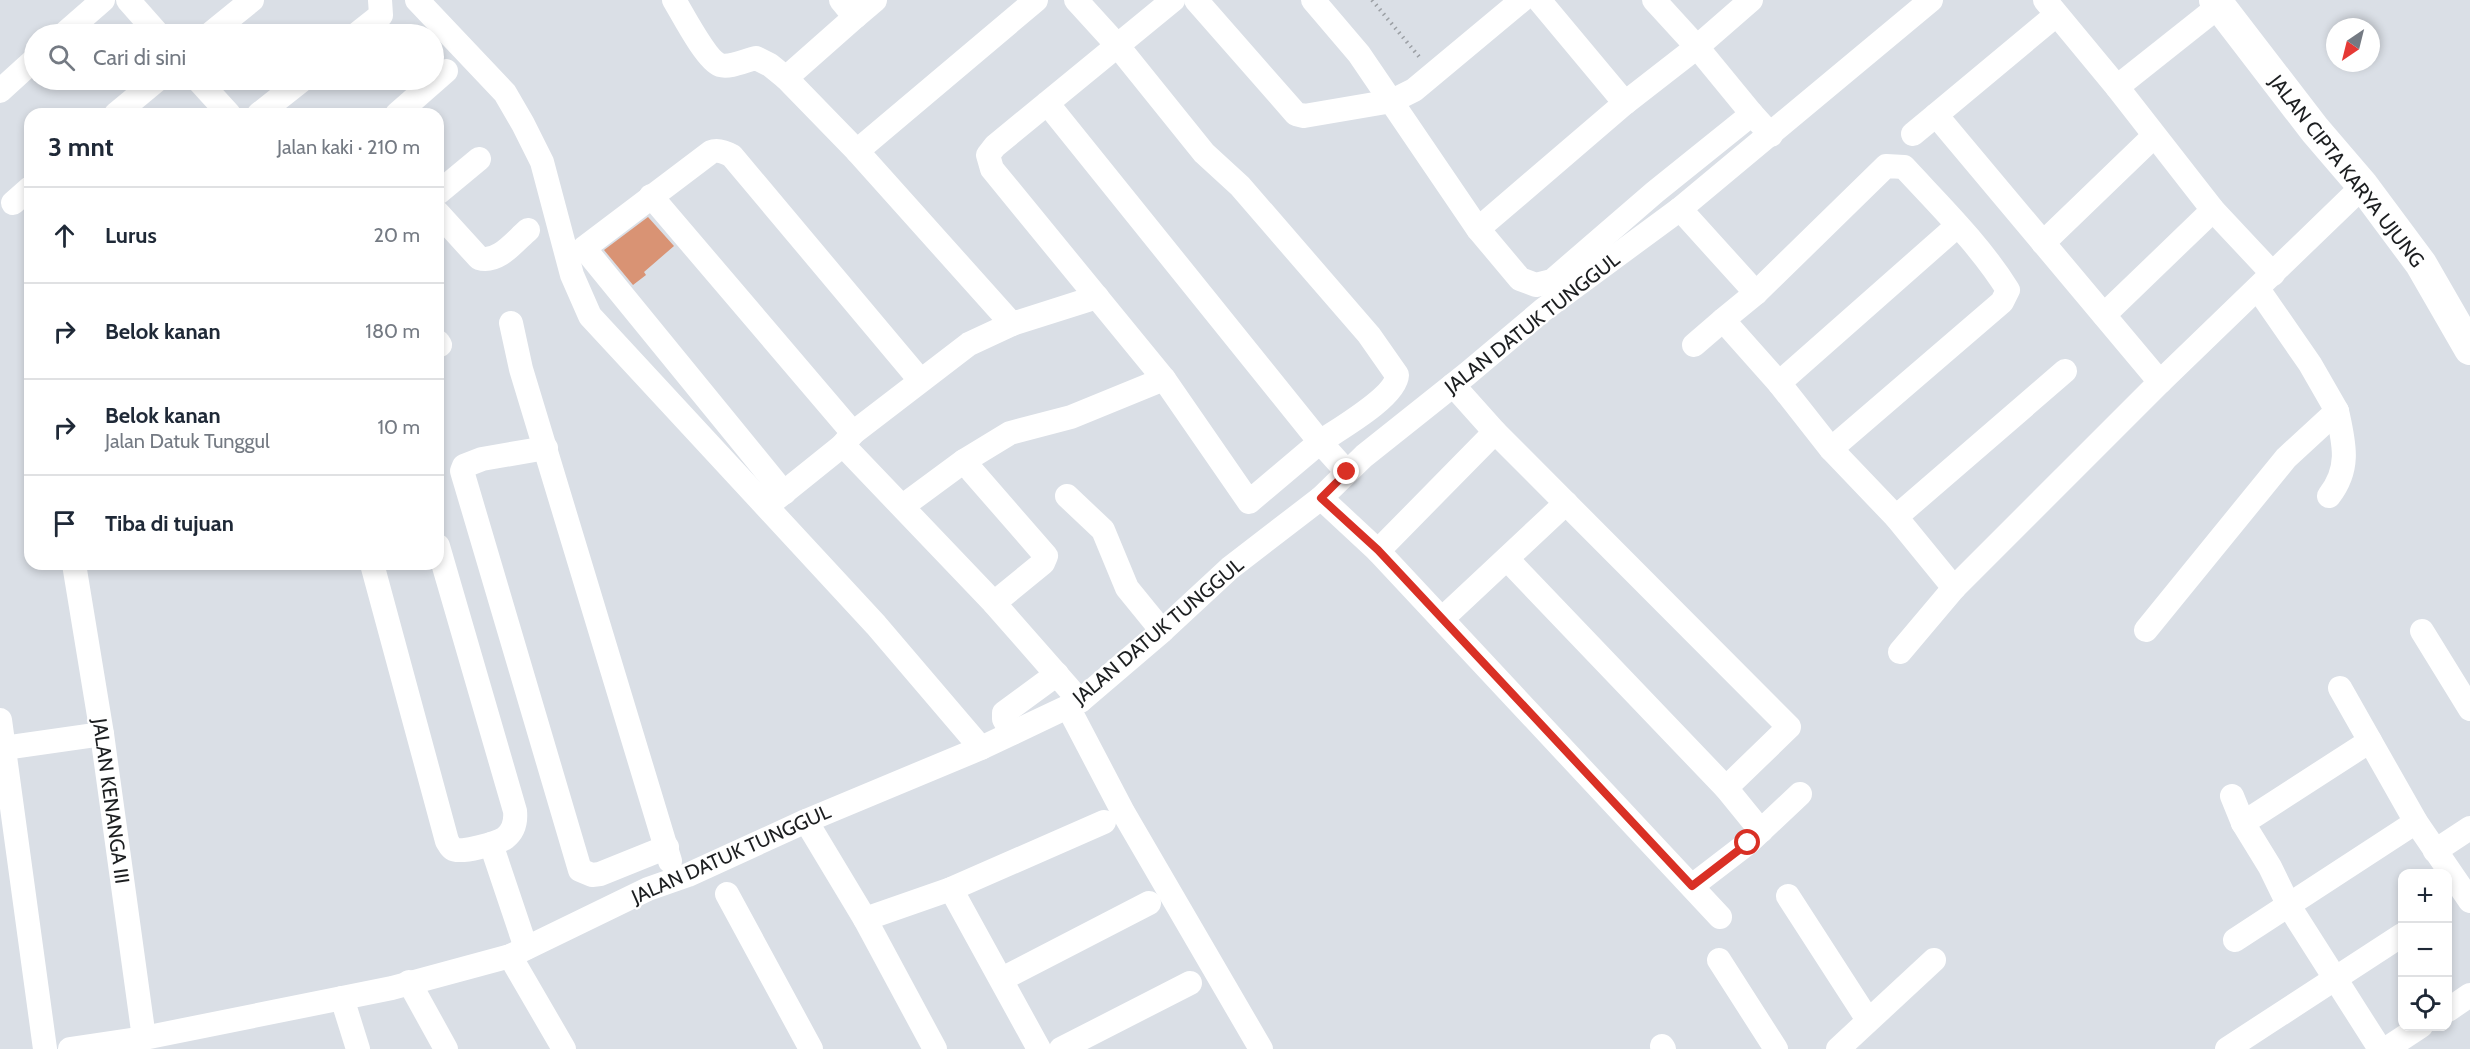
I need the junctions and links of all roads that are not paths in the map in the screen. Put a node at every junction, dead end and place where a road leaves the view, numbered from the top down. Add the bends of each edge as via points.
1 (103, 0) edge
2 (128, 0) edge
3 (252, 0) edge
4 (380, 0) edge
5 (417, 0) edge
6 (674, 0) edge
7 (875, 0) edge
8 (1036, 0) edge
9 (1076, 0) edge
10 (1173, 0) edge
11 (1196, 0) edge
12 (1313, 0) edge
13 (1522, 0) edge
14 (1539, 0) edge
15 (1654, 0) edge
16 (1750, 0) edge
17 (1931, 0) edge
18 (2217, 3) edge
19 (2050, 7) edge
20 (848, 8) edge
21 (75, 24) edge
22 (149, 24) edge
23 (222, 24) edge
24 (370, 24) edge
25 (440, 24) edge
26 (444, 29) edge
27 (1117, 45) junction
28 (1697, 47) junction
29 (24, 69) edge
30 (786, 78) junction
31 (2117, 87) junction
32 (145, 90) edge
33 (207, 90) edge
34 (289, 90) edge
35 (424, 90) edge
36 (0, 91) edge
37 (1392, 101) junction
38 (1047, 103) junction
39 (1625, 103) junction
40 (123, 108) edge
41 (224, 108) edge
42 (267, 108) edge
43 (404, 108) edge
44 (1752, 114) junction
45 (1936, 115) junction
46 (1913, 134) dead end
47 (1771, 135) junction
48 (2154, 136) junction
49 (857, 151) junction
50 (479, 159) dead end
51 (2363, 186) junction
52 (444, 188) edge
53 (651, 196) junction
54 (1680, 209) junction
55 (2213, 210) junction
56 (444, 220) edge
57 (1958, 226) junction
58 (1478, 229) junction
59 (528, 230) dead end
60 (2043, 243) junction
61 (2265, 282) junction
62 (1756, 293) junction
63 (1097, 297) junction
64 (2104, 315) junction
65 (1723, 320) junction
66 (511, 323) dead end
67 (1012, 324) junction
68 (1694, 345) dead end
69 (2470, 349) edge
70 (2065, 371) dead end
71 (1164, 379) junction
72 (920, 380) junction
73 (2160, 382) junction
74 (1779, 383) junction
75 (1453, 385) junction
76 (2337, 411) junction
77 (1495, 432) junction
78 (848, 439) junction
79 (1320, 442) junction
80 (546, 448) junction
81 (1831, 449) junction
82 (964, 461) junction
83 (1347, 472) junction
84 (1067, 496) dead end
85 (2329, 496) dead end
86 (1321, 498) junction
87 (775, 500) junction
88 (1566, 503) junction
89 (903, 506) junction
90 (1896, 517) junction
91 (1378, 550) junction
92 (1507, 559) junction
93 (444, 566) edge
94 (75, 570) edge
95 (374, 570) edge
96 (1954, 588) junction
97 (994, 603) junction
98 (1442, 619) junction
99 (2146, 630) dead end
100 (2422, 631) dead end
101 (1162, 632) junction
102 (1900, 652) dead end
103 (1057, 674) junction
104 (2340, 688) dead end
105 (1074, 704) junction
106 (2470, 710) edge
107 (0, 720) edge
108 (102, 734) junction
109 (1012, 734) junction
110 (2370, 741) junction
111 (4, 748) junction
112 (981, 748) junction
113 (1726, 788) junction
114 (1800, 794) dead end
115 (2232, 796) dead end
116 (6, 817) edge
117 (806, 820) junction
118 (1104, 822) dead end
119 (2416, 822) junction
120 (2243, 823) junction
121 (2470, 828) edge
122 (1761, 831) junction
123 (491, 844) junction
124 (667, 847) junction
125 (2435, 851) junction
126 (674, 878) junction
127 (1692, 886) junction
128 (951, 889) junction
129 (727, 894) dead end
130 (1788, 896) dead end
131 (2461, 900) edge
132 (1149, 903) dead end
133 (2289, 906) junction
134 (1720, 917) dead end
135 (865, 919) junction
136 (2398, 938) edge
137 (2235, 940) dead end
138 (518, 952) junction
139 (1719, 960) dead end
140 (1934, 960) dead end
141 (2336, 978) junction
142 (1002, 979) junction
143 (409, 982) junction
144 (1190, 983) dead end
145 (2470, 995) edge
146 (342, 998) junction
147 (2452, 1007) edge
148 (1868, 1020) junction
149 (2413, 1031) edge
150 (144, 1038) junction
151 (45, 1049) edge
152 (70, 1049) edge
153 (358, 1049) edge
154 (446, 1049) edge
155 (564, 1049) edge
156 (811, 1049) edge
157 (935, 1049) edge
158 (1039, 1049) edge
159 (1060, 1049) edge
160 (1261, 1049) edge
161 (1776, 1049) edge
162 (1838, 1049) edge
163 (2227, 1049) edge
164 (2380, 1049) edge
165 (2386, 1049) edge

1 - 21 street
2 - 22 street
3 - 23 street
4 - 24 street via 381,15
5 - 25 street
6 - 30 street via 716,63 727,65 756,58
7 - 20 street
8 - 49 street
9 - 27 street
10 - 27 street
11 - 37 street via 1296,114 1304,116
12 - 37 street
13 - 37 street via 1414,90
14 - 39 street
15 - 28 street
16 - 28 street
17 - 47 street, JALAN DATUK TUNGGUL
18 - 31 street
18 - 51 main road, JALAN CIPTA KARYA UJUNG
19 - 31 street
19 - 45 street
20 - 30 street
26 - 87 street via 505,93 523,124 542,162 572,275 590,316
27 - 38 street
27 - 79 street via 1204,153 1240,186 1369,334 1397,375 1397,382 1386,395
28 - 39 street
28 - 44 street
29 - 36 street
30 - 49 street
31 - 48 street
32 - 40 street
33 - 41 street
34 - 42 street
35 - 43 street
37 - 58 street
38 - 63 street via 988,155 992,169
38 - 79 street
39 - 58 street
44 - 47 street
44 - 58 street via 1552,281 1536,285 1520,279
45 - 46 street
45 - 60 street
47 - 54 street, JALAN DATUK TUNGGUL
48 - 55 street
48 - 60 street
49 - 67 street
50 - 52 street
51 - 61 street
51 - 69 main road, JALAN CIPTA KARYA UJUNG via 2421,264
53 - 72 street via 715,150 732,156
53 - 78 street
53 - 87 street via 584,248
54 - 62 street
54 - 75 street, JALAN DATUK TUNGGUL via 1543,310
55 - 61 street
55 - 64 street
56 - 59 street via 479,258 485,259 498,256
57 - 62 street via 1904,167 1886,166
57 - 74 street
57 - 81 street via 2008,290 2002,302
60 - 64 street
61 - 73 street
61 - 76 street
62 - 65 street
63 - 67 street
63 - 71 street
64 - 73 street
65 - 68 street
65 - 74 street
66 - 80 street
67 - 72 street via 969,344
70 - 90 street
71 - 79 street via 1249,502
71 - 82 street via 1071,417 1010,433
72 - 78 street
73 - 96 street
74 - 81 street
75 - 77 street
75 - 83 street, JALAN DATUK TUNGGUL
76 - 85 street via 2346,450 2339,483
76 - 99 street via 2286,458
77 - 88 street
77 - 91 street
78 - 87 street
78 - 89 street
79 - 83 street
80 - 124 street
80 - 124 street via 482,459 464,466 462,471 580,870 600,874
81 - 90 street
82 - 89 street
82 - 97 street via 1046,556
83 - 86 street, JALAN DATUK TUNGGUL
84 - 101 street via 1103,530 1127,588
86 - 91 street
86 - 101 street, JALAN DATUK TUNGGUL via 1230,568
87 - 112 street
88 - 92 street
88 - 113 street via 1790,727
89 - 97 street
90 - 96 street
91 - 98 street
92 - 98 street
92 - 113 street
93 - 123 street via 516,811 512,829 505,838
94 - 108 street, JALAN KENANGA III
95 - 123 street via 447,841 460,851
96 - 102 street
97 - 103 street
98 - 127 street
100 - 106 street
101 - 105 street, JALAN DATUK TUNGGUL
103 - 105 street
103 - 109 street via 1004,713
104 - 110 street
105 - 109 street, JALAN DATUK TUNGGUL
105 - 160 street via 1129,822
107 - 111 street
108 - 111 street
108 - 150 street, JALAN KENANGA III
109 - 112 street, JALAN DATUK TUNGGUL
110 - 119 street
110 - 120 street
111 - 116 street
112 - 117 street, JALAN DATUK TUNGGUL
113 - 122 street
114 - 122 street
115 - 120 street
116 - 151 street
117 - 126 street, JALAN DATUK TUNGGUL
117 - 135 street
118 - 128 street
119 - 125 street
119 - 133 street
120 - 133 street
121 - 125 street
122 - 127 street
123 - 138 street
124 - 126 street
125 - 131 street
126 - 138 street, JALAN DATUK TUNGGUL
127 - 134 street
128 - 135 street
128 - 142 street
129 - 156 street
130 - 148 street
132 - 142 street
133 - 137 street
133 - 141 street
135 - 157 street
136 - 141 street
138 - 143 street, JALAN DATUK TUNGGUL
138 - 155 street
139 - 161 street
140 - 148 street
141 - 163 street
141 - 164 street
142 - 158 street
143 - 146 street, JALAN DATUK TUNGGUL
143 - 154 street
144 - 159 street
145 - 147 street
146 - 150 street, JALAN DATUK TUNGGUL
146 - 153 street
148 - 162 street
149 - 165 street
150 - 152 street, JALAN DATUK TUNGGUL

